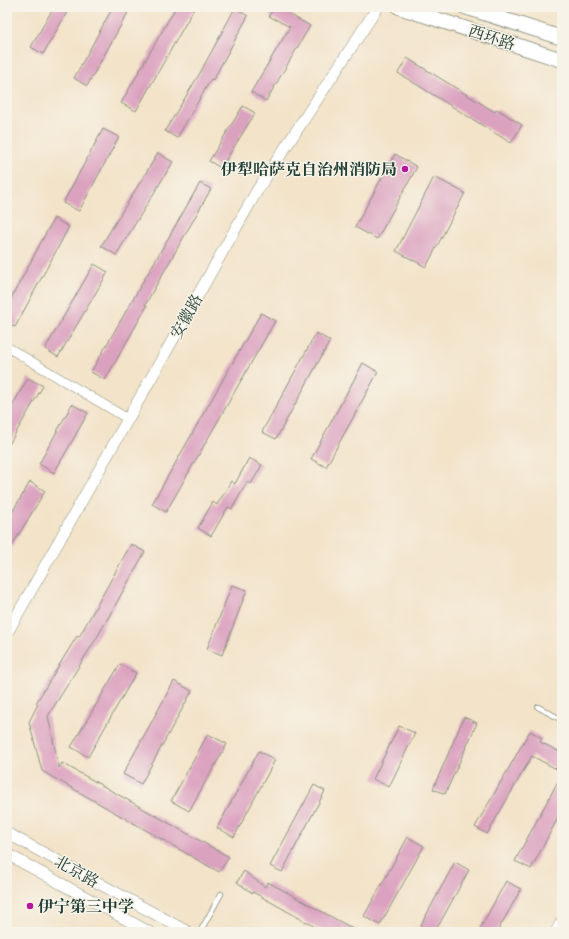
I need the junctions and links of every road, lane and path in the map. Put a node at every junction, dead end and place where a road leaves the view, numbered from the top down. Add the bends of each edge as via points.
1 (378, 7) edge
2 (399, 7) edge
3 (464, 7) edge
4 (562, 38) edge
5 (562, 60) edge
6 (7, 347) edge
7 (128, 420) junction
8 (7, 633) edge
9 (538, 707) dead end
10 (562, 720) edge
11 (7, 833) edge
12 (7, 854) edge
13 (221, 894) dead end
14 (562, 921) edge
15 (149, 932) edge
16 (188, 932) edge
17 (200, 932) edge
18 (556, 932) edge

1 - 7 street, 安徽路 via 258,189
2 - 5 main road, 西环路
3 - 4 main road, 西环路
6 - 7 street
7 - 8 street, 安徽路
9 - 10 lane
11 - 16 street, 北京路
12 - 15 street, 北京路
13 - 17 lane
14 - 18 street

